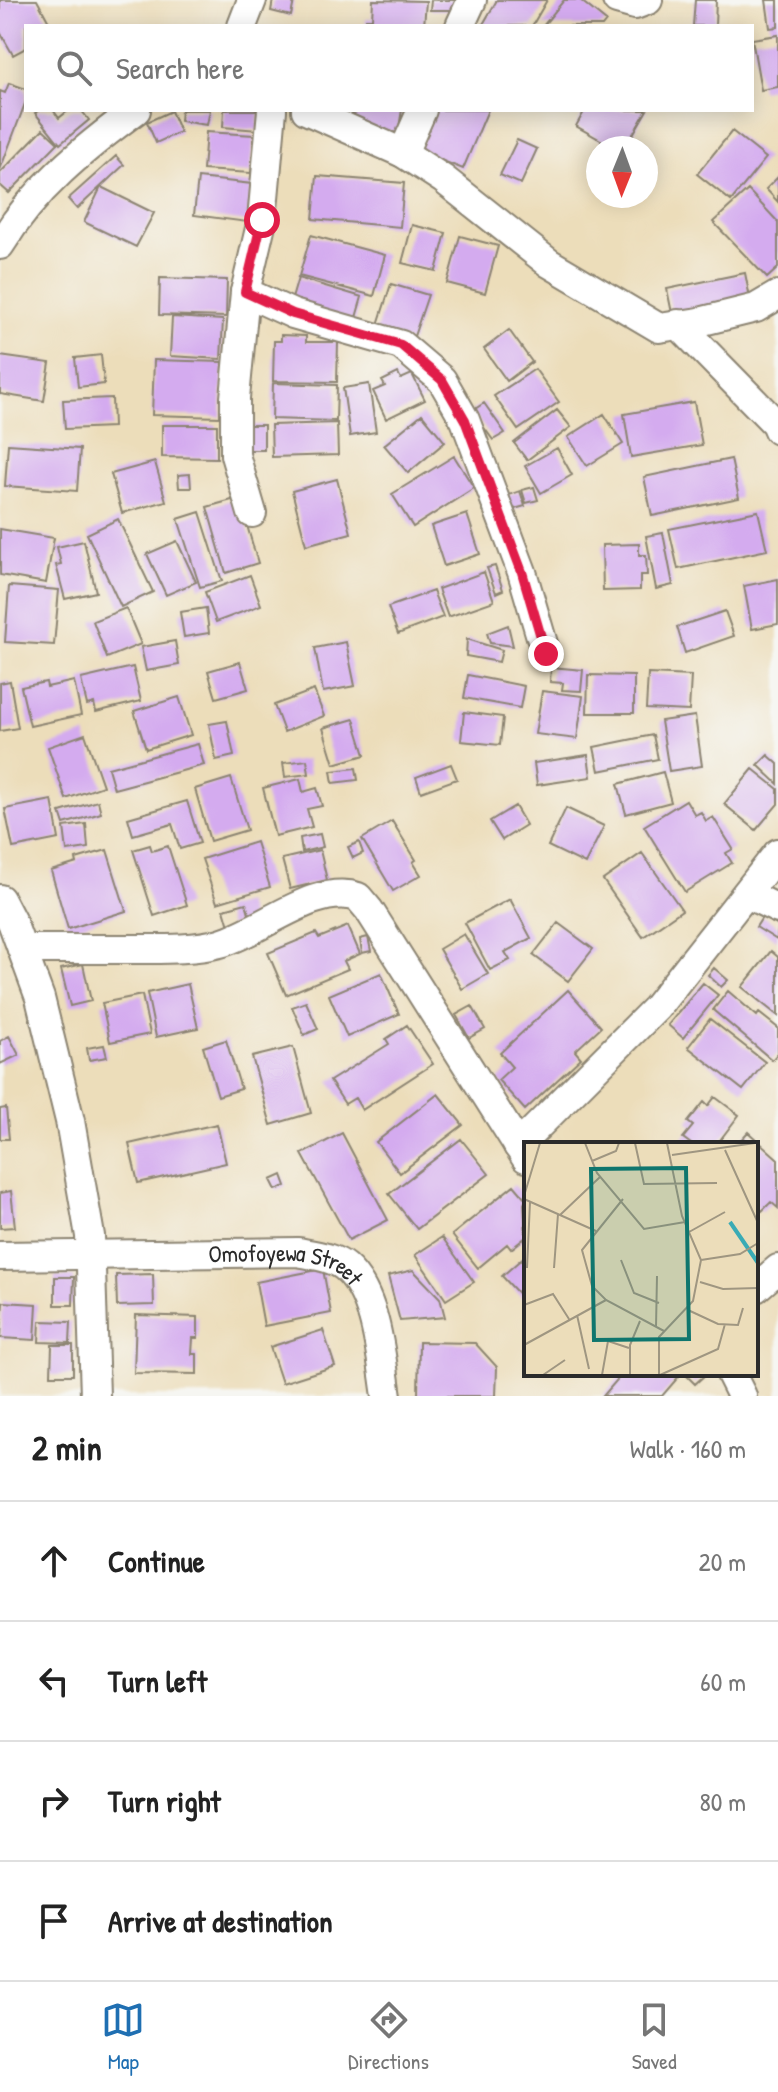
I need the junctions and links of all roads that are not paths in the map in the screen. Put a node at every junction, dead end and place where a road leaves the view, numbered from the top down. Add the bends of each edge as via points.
1 (252, 0) edge
2 (472, 0) edge
3 (617, 0) edge
4 (648, 0) edge
5 (243, 24) edge
6 (461, 24) edge
7 (133, 112) edge
8 (272, 112) edge
9 (311, 112) edge
10 (421, 112) edge
11 (403, 153) junction
12 (3, 233) edge
13 (245, 292) junction
14 (778, 295) edge
15 (678, 324) junction
16 (778, 430) edge
17 (252, 513) dead end
18 (546, 654) dead end
19 (778, 853) edge
20 (747, 894) junction
21 (0, 899) edge
22 (778, 909) edge
23 (22, 949) junction
24 (531, 1142) edge
25 (522, 1152) edge
26 (91, 1255) junction
27 (0, 1256) edge
28 (778, 1269) edge
29 (758, 1286) edge
30 (732, 1376) edge
31 (95, 1396) edge
32 (387, 1396) edge
33 (742, 1396) edge

1 - 5 street
2 - 6 street
3 - 4 street via 635,5
7 - 12 street via 42,187
8 - 13 street via 262,220
9 - 11 street
10 - 11 street
11 - 15 street via 549,263 659,328
13 - 17 street via 235,455
13 - 18 street via 293,314 401,345 442,380 465,420 522,572
14 - 15 street via 756,308
15 - 16 street
19 - 20 street
20 - 22 street
20 - 24 street via 656,1008
21 - 23 street
23 - 25 street via 218,944 309,900 333,893 358,897
23 - 26 street via 40,998 70,1121
26 - 27 street, Omofoyewa Street
26 - 31 street
26 - 32 street, Omofoyewa Street via 298,1252 345,1267 361,1287 373,1317
28 - 29 street
30 - 33 street

